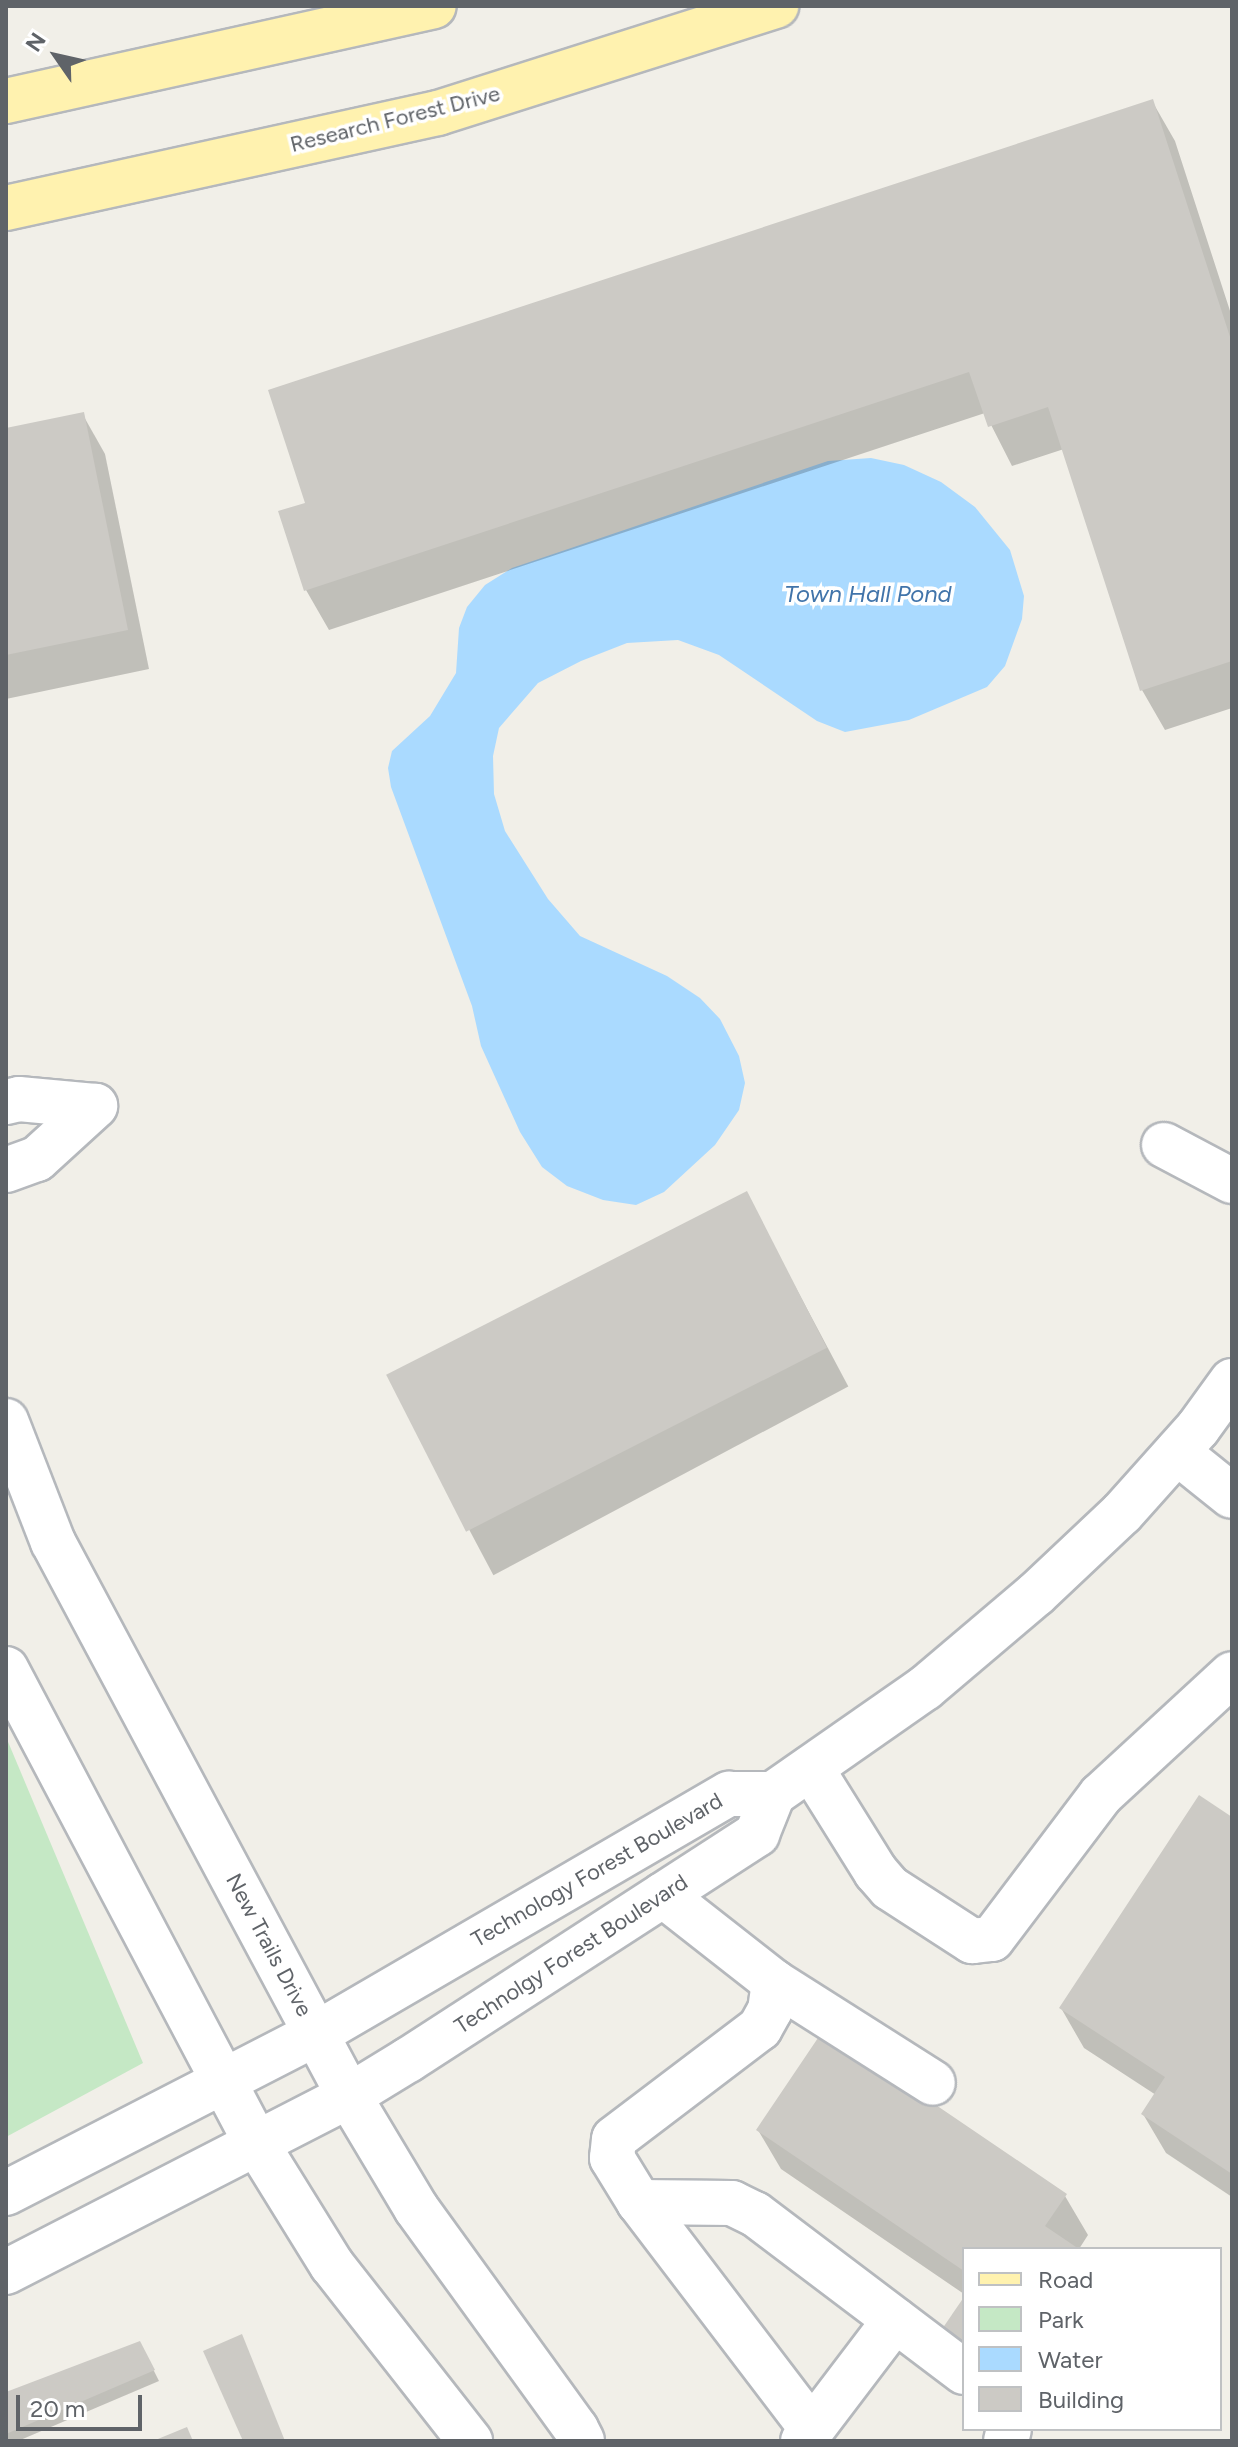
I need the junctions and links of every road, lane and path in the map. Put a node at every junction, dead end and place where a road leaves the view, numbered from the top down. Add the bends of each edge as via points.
1 (434, 6) edge
2 (776, 6) edge
3 (6, 101) edge
4 (6, 208) edge
5 (6, 1102) edge
6 (1164, 1145) dead end
7 (6, 1170) edge
8 (1232, 1181) edge
9 (1232, 1381) edge
10 (6, 1421) edge
11 (1177, 1452) junction
12 (1232, 1496) edge
13 (6, 1669) edge
14 (1232, 1674) edge
15 (811, 1768) junction
16 (773, 1794) junction
17 (663, 1895) junction
18 (774, 1982) junction
19 (316, 2034) junction
20 (223, 2080) junction
21 (933, 2083) dead end
22 (349, 2096) junction
23 (255, 2141) junction
24 (6, 2193) edge
25 (639, 2202) junction
26 (6, 2272) edge
27 (895, 2320) junction
28 (962, 2370) edge
29 (807, 2435) edge
30 (470, 2441) edge
31 (582, 2441) edge

1 - 3 main road
2 - 4 main road, Research Forest Drive via 438,113
5 - 7 street via 95,1106 37,1159
6 - 8 street
9 - 11 street
10 - 19 street, New Trails Drive via 53,1542
11 - 12 street
11 - 15 street via 1036,1594 925,1688
13 - 20 street
14 - 15 street via 1101,1795 992,1939 972,1941 890,1888
15 - 16 street
16 - 17 street, Technolgy Forest Boulevard via 757,1834
16 - 19 street, Technology Forest Boulevard via 729,1794
17 - 18 street
17 - 22 street, Technolgy Forest Boulevard
18 - 21 street
18 - 25 street via 770,2010 760,2028 614,2139 612,2158
19 - 20 street, Technology Forest Boulevard
19 - 22 street, New Trails Drive
20 - 23 street
20 - 24 street, Technology Forest Boulevard
22 - 23 street, Technolgy Forest Boulevard
22 - 31 street, New Trails Drive via 416,2208
23 - 26 street
23 - 30 street via 332,2265
25 - 27 street via 732,2203 755,2214
25 - 29 street
27 - 28 street
27 - 29 street

